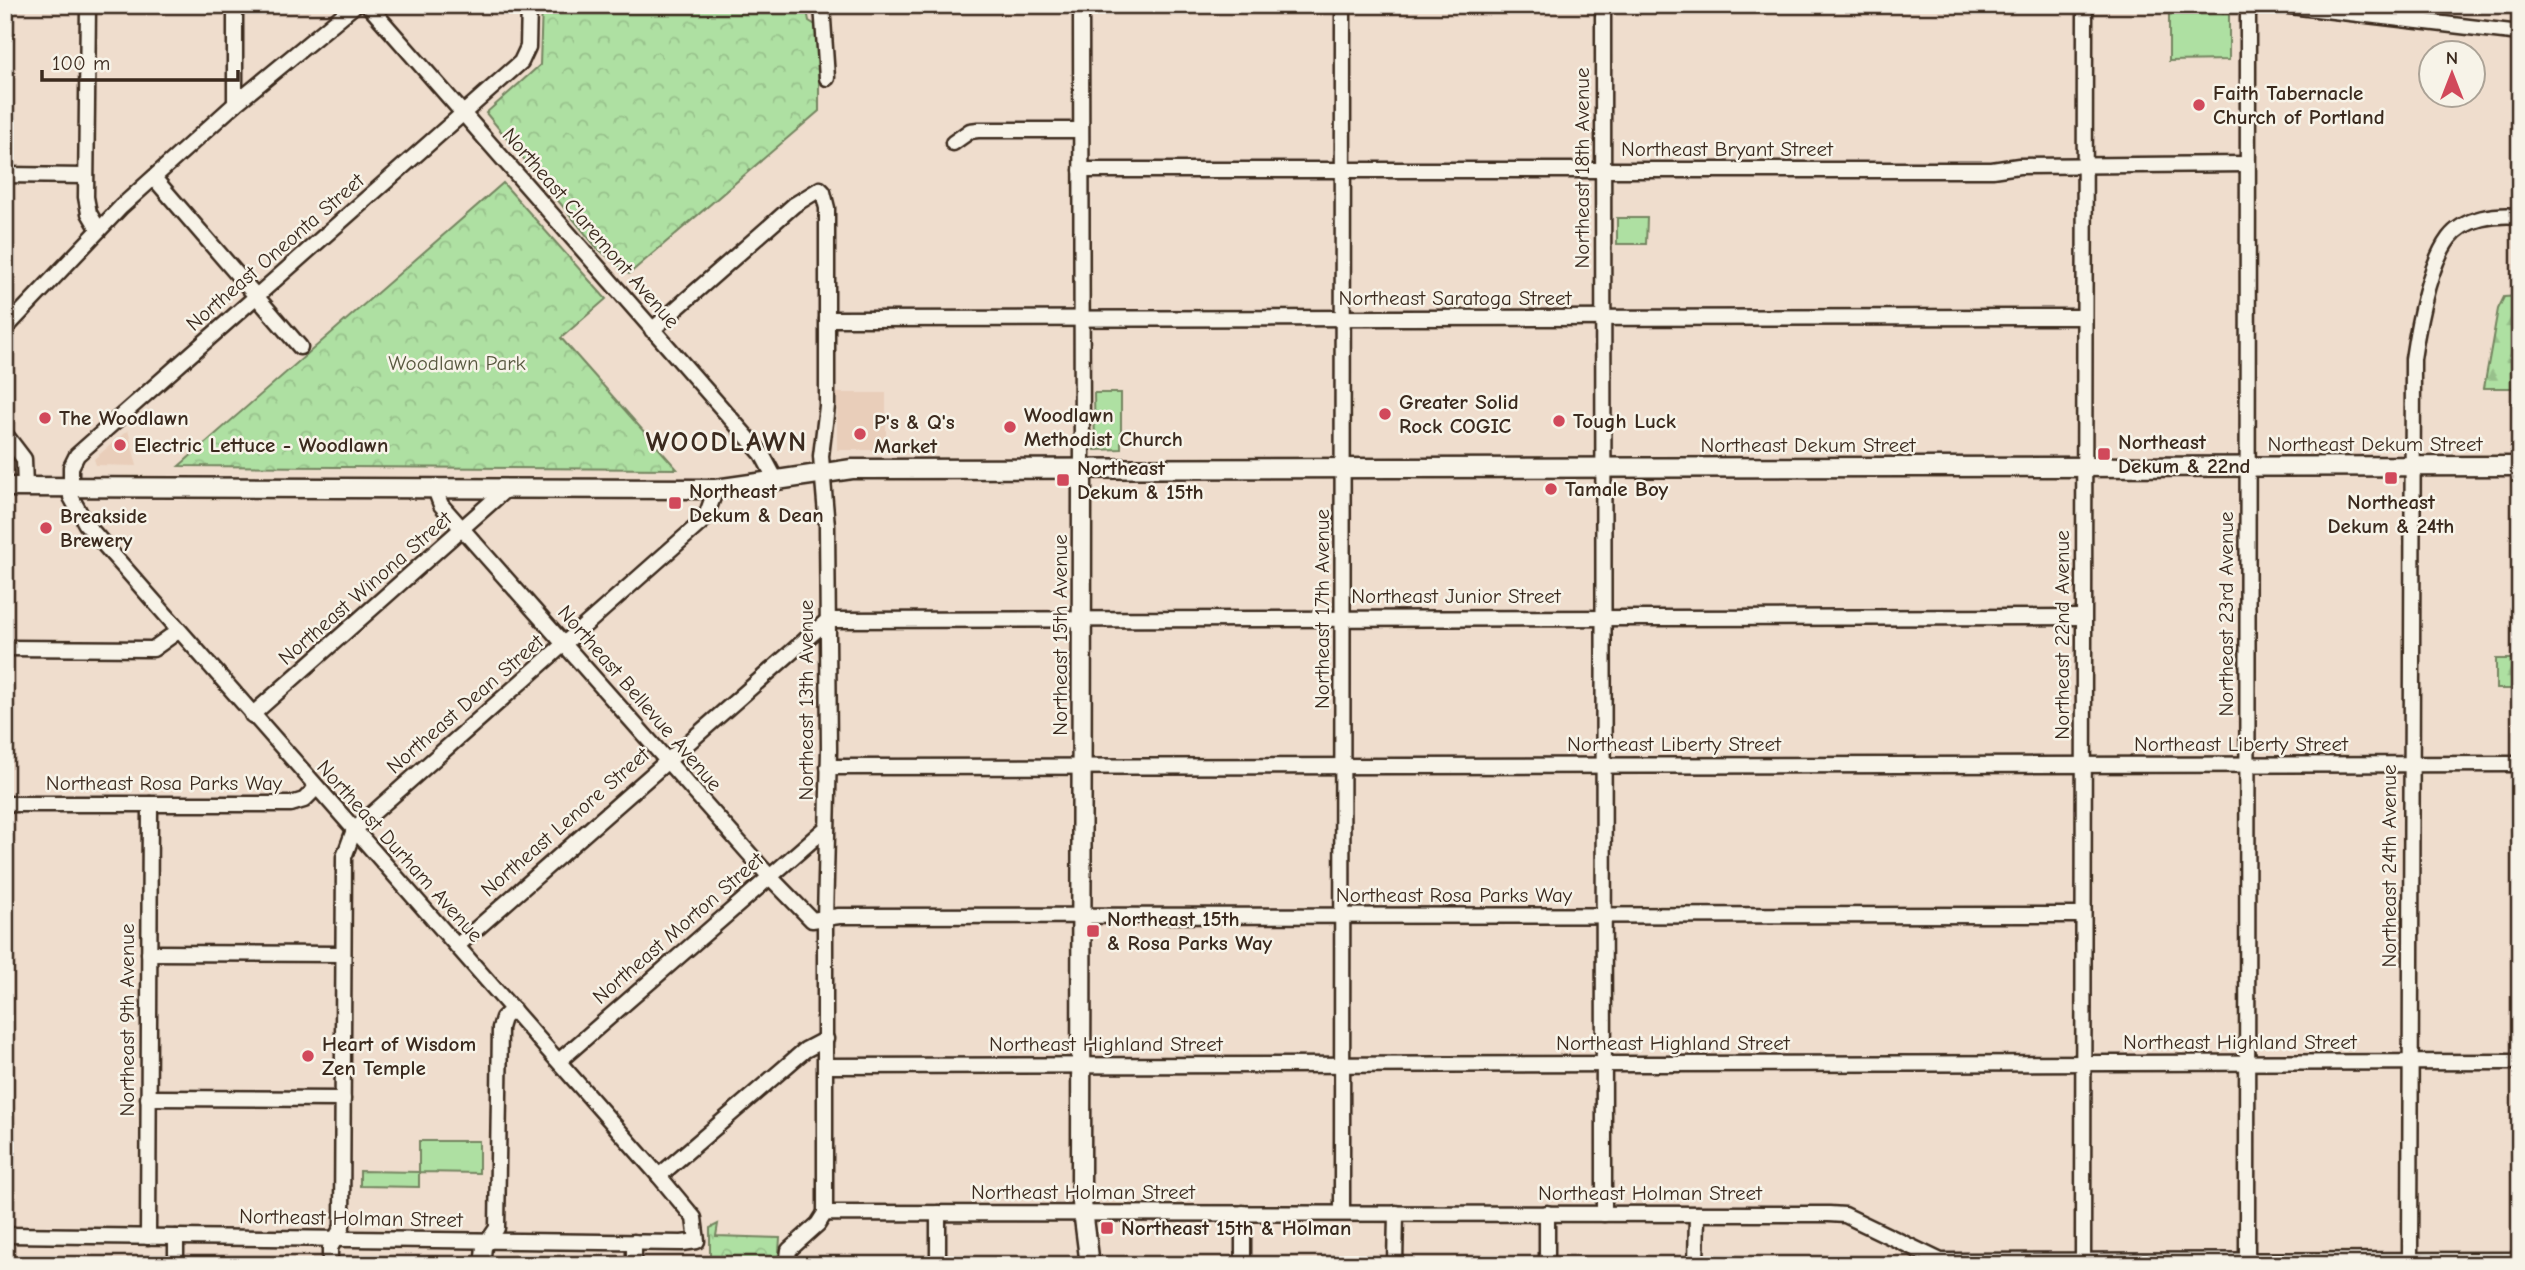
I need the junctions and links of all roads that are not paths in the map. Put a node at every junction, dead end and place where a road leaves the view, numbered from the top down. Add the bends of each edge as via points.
1 (88, 5) edge
2 (235, 5) edge
3 (355, 5) edge
4 (368, 5) edge
5 (528, 5) edge
6 (822, 5) edge
7 (1081, 5) edge
8 (1343, 5) edge
9 (1603, 5) edge
10 (2085, 5) edge
11 (2248, 5) edge
12 (2282, 5) edge
13 (2520, 33) edge
14 (827, 78) dead end
15 (235, 104) junction
16 (464, 115) junction
17 (1080, 130) junction
18 (953, 143) dead end
19 (2247, 164) junction
20 (2084, 167) junction
21 (1080, 170) junction
22 (1603, 170) junction
23 (1343, 171) junction
24 (5, 175) edge
25 (85, 176) junction
26 (154, 178) junction
27 (2520, 216) edge
28 (99, 230) junction
29 (257, 296) junction
30 (2083, 317) junction
31 (827, 319) junction
32 (1081, 319) junction
33 (1342, 319) junction
34 (1603, 319) junction
35 (5, 330) edge
36 (652, 330) junction
37 (300, 347) dead end
38 (5, 434) edge
39 (2520, 466) edge
40 (2247, 467) junction
41 (2411, 467) junction
42 (1082, 468) junction
43 (1343, 468) junction
44 (1603, 468) junction
45 (2083, 468) junction
46 (822, 474) junction
47 (777, 482) junction
48 (5, 487) edge
49 (25, 487) junction
50 (70, 488) junction
51 (435, 489) junction
52 (716, 489) junction
53 (504, 491) junction
54 (463, 529) junction
55 (1083, 617) junction
56 (1342, 617) junction
57 (1603, 617) junction
58 (2083, 617) junction
59 (828, 620) junction
60 (178, 631) junction
61 (564, 644) junction
62 (5, 648) edge
63 (252, 715) junction
64 (667, 760) junction
65 (2410, 764) junction
66 (2520, 764) edge
67 (1604, 765) junction
68 (2084, 765) junction
69 (2247, 765) junction
70 (1342, 766) junction
71 (828, 767) junction
72 (1083, 767) junction
73 (316, 789) junction
74 (5, 804) edge
75 (150, 804) junction
76 (826, 828) junction
77 (354, 830) junction
78 (769, 876) junction
79 (1343, 915) junction
80 (2083, 915) junction
81 (1083, 916) junction
82 (1603, 916) junction
83 (825, 920) junction
84 (457, 946) junction
85 (149, 953) junction
86 (343, 954) junction
87 (513, 1009) junction
88 (826, 1039) junction
89 (559, 1061) junction
90 (2247, 1062) junction
91 (2411, 1062) junction
92 (2520, 1062) edge
93 (2083, 1063) junction
94 (1604, 1064) junction
95 (1083, 1065) junction
96 (1342, 1065) junction
97 (826, 1066) junction
98 (148, 1098) junction
99 (343, 1099) junction
100 (659, 1176) junction
101 (825, 1213) junction
102 (938, 1213) junction
103 (1083, 1213) junction
104 (1243, 1213) junction
105 (1342, 1213) junction
106 (1396, 1213) junction
107 (1547, 1213) junction
108 (1604, 1214) junction
109 (1697, 1214) junction
110 (5, 1235) edge
111 (148, 1237) junction
112 (176, 1237) junction
113 (335, 1239) junction
114 (489, 1240) junction
115 (697, 1241) joint
116 (634, 1242) junction
117 (787, 1259) edge
118 (2520, 1260) edge
119 (1925, 1261) edge
120 (2083, 1263) edge
121 (2247, 1263) edge
122 (2410, 1263) edge
123 (176, 1265) edge
124 (330, 1265) edge
125 (482, 1265) edge
126 (634, 1265) edge
127 (938, 1265) edge
128 (1090, 1265) edge
129 (1243, 1265) edge
130 (1395, 1265) edge
131 (1547, 1265) edge
132 (1696, 1265) edge

1 - 25 street
2 - 15 street
3 - 15 street
4 - 16 street, Northeast Claremont Avenue
5 - 16 street, Northeast Oneonta Street via 525,58
6 - 14 street
7 - 17 street, Northeast 15th Avenue
8 - 23 street, Northeast 17th Avenue
9 - 22 street, Northeast 18th Avenue
10 - 20 street, Northeast 22nd Avenue
11 - 19 street, Northeast 23rd Avenue
12 - 13 street
15 - 26 street
16 - 29 street, Northeast Oneonta Street
16 - 36 street, Northeast Claremont Avenue
17 - 18 street via 978,130
17 - 21 street, Northeast 15th Avenue
19 - 20 street, Northeast Bryant Street
19 - 40 street, Northeast 23rd Avenue
20 - 22 street, Northeast Bryant Street
20 - 30 street, Northeast 22nd Avenue
21 - 23 street, Northeast Bryant Street
21 - 32 street, Northeast 15th Avenue
22 - 23 street, Northeast Bryant Street
22 - 34 street, Northeast 18th Avenue
23 - 33 street, Northeast 17th Avenue
24 - 25 street
25 - 28 street via 86,206
26 - 28 street
26 - 29 street
27 - 41 street via 2488,216 2473,222 2449,239 2441,253 2413,359
28 - 35 street
29 - 37 street
29 - 50 street, Northeast Oneonta Street via 77,455
30 - 34 street, Northeast Saratoga Street
30 - 45 street, Northeast 22nd Avenue
31 - 32 street, Northeast Saratoga Street
31 - 36 street, Northeast 13th Avenue via 827,208 820,189 794,205
31 - 46 street, Northeast 13th Avenue
32 - 33 street, Northeast Saratoga Street
32 - 42 street, Northeast 15th Avenue
33 - 34 street, Northeast Saratoga Street
33 - 43 street, Northeast 17th Avenue
34 - 44 street, Northeast 18th Avenue
36 - 47 street, Northeast Claremont Avenue via 762,454
38 - 49 street via 24,459
39 - 41 street, Northeast Dekum Street
40 - 41 street, Northeast Dekum Street
40 - 45 street, Northeast Dekum Street
40 - 69 street, Northeast 23rd Avenue
41 - 65 street, Northeast 24th Avenue
42 - 43 street, Northeast Dekum Street
42 - 46 street, Northeast Dekum Street via 852,469
42 - 55 street, Northeast 15th Avenue
43 - 44 street, Northeast Dekum Street
43 - 56 street, Northeast 17th Avenue
44 - 45 street, Northeast Dekum Street
44 - 57 street, Northeast 18th Avenue
45 - 58 street, Northeast 22nd Avenue
46 - 47 street, Northeast Dekum Street
46 - 59 street, Northeast 13th Avenue
47 - 52 street, Northeast Dekum Street
48 - 49 street, Northeast Dekum Street
49 - 50 street, Northeast Dekum Street
50 - 51 street, Northeast Dekum Street
50 - 60 street, Northeast Durham Avenue via 86,524
51 - 53 street, Northeast Dekum Street
51 - 54 street, Northeast Bellevue Avenue
52 - 53 street, Northeast Dekum Street
52 - 61 street, Northeast Dean Street via 705,519
53 - 54 street, Northeast Winona Street
54 - 61 street, Northeast Bellevue Avenue
54 - 63 street, Northeast Winona Street
55 - 56 street, Northeast Junior Street
55 - 59 street, Northeast Junior Street
55 - 72 street, Northeast 15th Avenue
56 - 57 street, Northeast Junior Street
56 - 70 street, Northeast 17th Avenue
57 - 58 street, Northeast Junior Street
57 - 67 street, Northeast 18th Avenue
58 - 68 street, Northeast 22nd Avenue
59 - 64 street, Northeast Lenore Street
59 - 71 street, Northeast 13th Avenue
60 - 62 street via 153,649
60 - 63 street, Northeast Durham Avenue
61 - 64 street, Northeast Bellevue Avenue
61 - 77 street, Northeast Dean Street
63 - 73 street, Northeast Durham Avenue
64 - 78 street, Northeast Bellevue Avenue
64 - 84 street, Northeast Lenore Street
65 - 66 street, Northeast Liberty Street
65 - 69 street, Northeast Liberty Street
65 - 91 street, Northeast 24th Avenue
67 - 68 street, Northeast Liberty Street
67 - 70 street, Northeast Liberty Street
67 - 82 street, Northeast 18th Avenue
68 - 69 street, Northeast Liberty Street
68 - 80 street, Northeast 22nd Avenue
69 - 90 street, Northeast 23rd Avenue
70 - 72 street, Northeast Liberty Street
70 - 79 street, Northeast 17th Avenue
71 - 72 street, Northeast Liberty Street
71 - 76 street, Northeast 13th Avenue
72 - 81 street, Northeast 15th Avenue
73 - 75 street, Northeast Rosa Parks Way via 304,800 290,804
73 - 77 street, Northeast Durham Avenue
74 - 75 street, Northeast Rosa Parks Way
75 - 85 street, Northeast 9th Avenue
76 - 78 street, Northeast Morton Street
76 - 83 street, Northeast 13th Avenue
77 - 84 street, Northeast Durham Avenue
77 - 86 street via 344,849
78 - 83 street, Northeast Bellevue Avenue via 809,918
78 - 89 street, Northeast Morton Street
79 - 81 street, Northeast Rosa Parks Way
79 - 82 street, Northeast Rosa Parks Way
79 - 96 street, Northeast 17th Avenue
80 - 82 street, Northeast Rosa Parks Way
80 - 93 street, Northeast 22nd Avenue
81 - 83 street, Northeast Rosa Parks Way via 839,916
81 - 95 street, Northeast 15th Avenue
82 - 94 street, Northeast 18th Avenue
83 - 88 street, Northeast 13th Avenue
84 - 87 street, Northeast Durham Avenue
85 - 86 street
85 - 98 street, Northeast 9th Avenue
86 - 99 street
87 - 89 street, Northeast Durham Avenue
87 - 114 street via 500,1028 497,1228
88 - 97 street, Northeast 13th Avenue
88 - 100 street via 805,1050
89 - 100 street, Northeast Durham Avenue
90 - 91 street, Northeast Highland Street
90 - 93 street, Northeast Highland Street
90 - 121 street, Northeast 23rd Avenue
91 - 92 street, Northeast Highland Street
91 - 122 street, Northeast 24th Avenue
93 - 94 street, Northeast Highland Street
93 - 120 street, Northeast 22nd Avenue
94 - 96 street, Northeast Highland Street
94 - 108 street, Northeast 18th Avenue
95 - 96 street, Northeast Highland Street
95 - 97 street, Northeast Highland Street
95 - 103 street, Northeast 15th Avenue
96 - 105 street, Northeast 17th Avenue
97 - 101 street, Northeast 13th Avenue
98 - 99 street
98 - 111 street, Northeast 9th Avenue
99 - 113 street via 342,1227
100 - 115 street, Northeast Durham Avenue via 694,1218
101 - 102 street, Northeast Holman Street
101 - 117 street
102 - 103 street, Northeast Holman Street
102 - 127 street
103 - 104 street, Northeast Holman Street
103 - 128 street, Northeast 15th Avenue
104 - 105 street, Northeast Holman Street
104 - 129 street
105 - 106 street, Northeast Holman Street
106 - 107 street, Northeast Holman Street
106 - 130 street
107 - 108 street, Northeast Holman Street
107 - 131 street
108 - 109 street, Northeast Holman Street
109 - 119 street, Northeast Holman Street via 1845,1215
109 - 132 street
110 - 111 street, Northeast Holman Street
111 - 112 street, Northeast Holman Street
112 - 113 street, Northeast Holman Street
112 - 123 street
113 - 114 street, Northeast Holman Street
113 - 124 street
114 - 116 street, Northeast Holman Street
114 - 125 street via 482,1252
115 - 116 street, Northeast Holman Street
116 - 126 street
118 - 122 street, Northeast Holman Street
119 - 120 street, Northeast Holman Street
120 - 121 street, Northeast Holman Street
121 - 122 street, Northeast Holman Street

